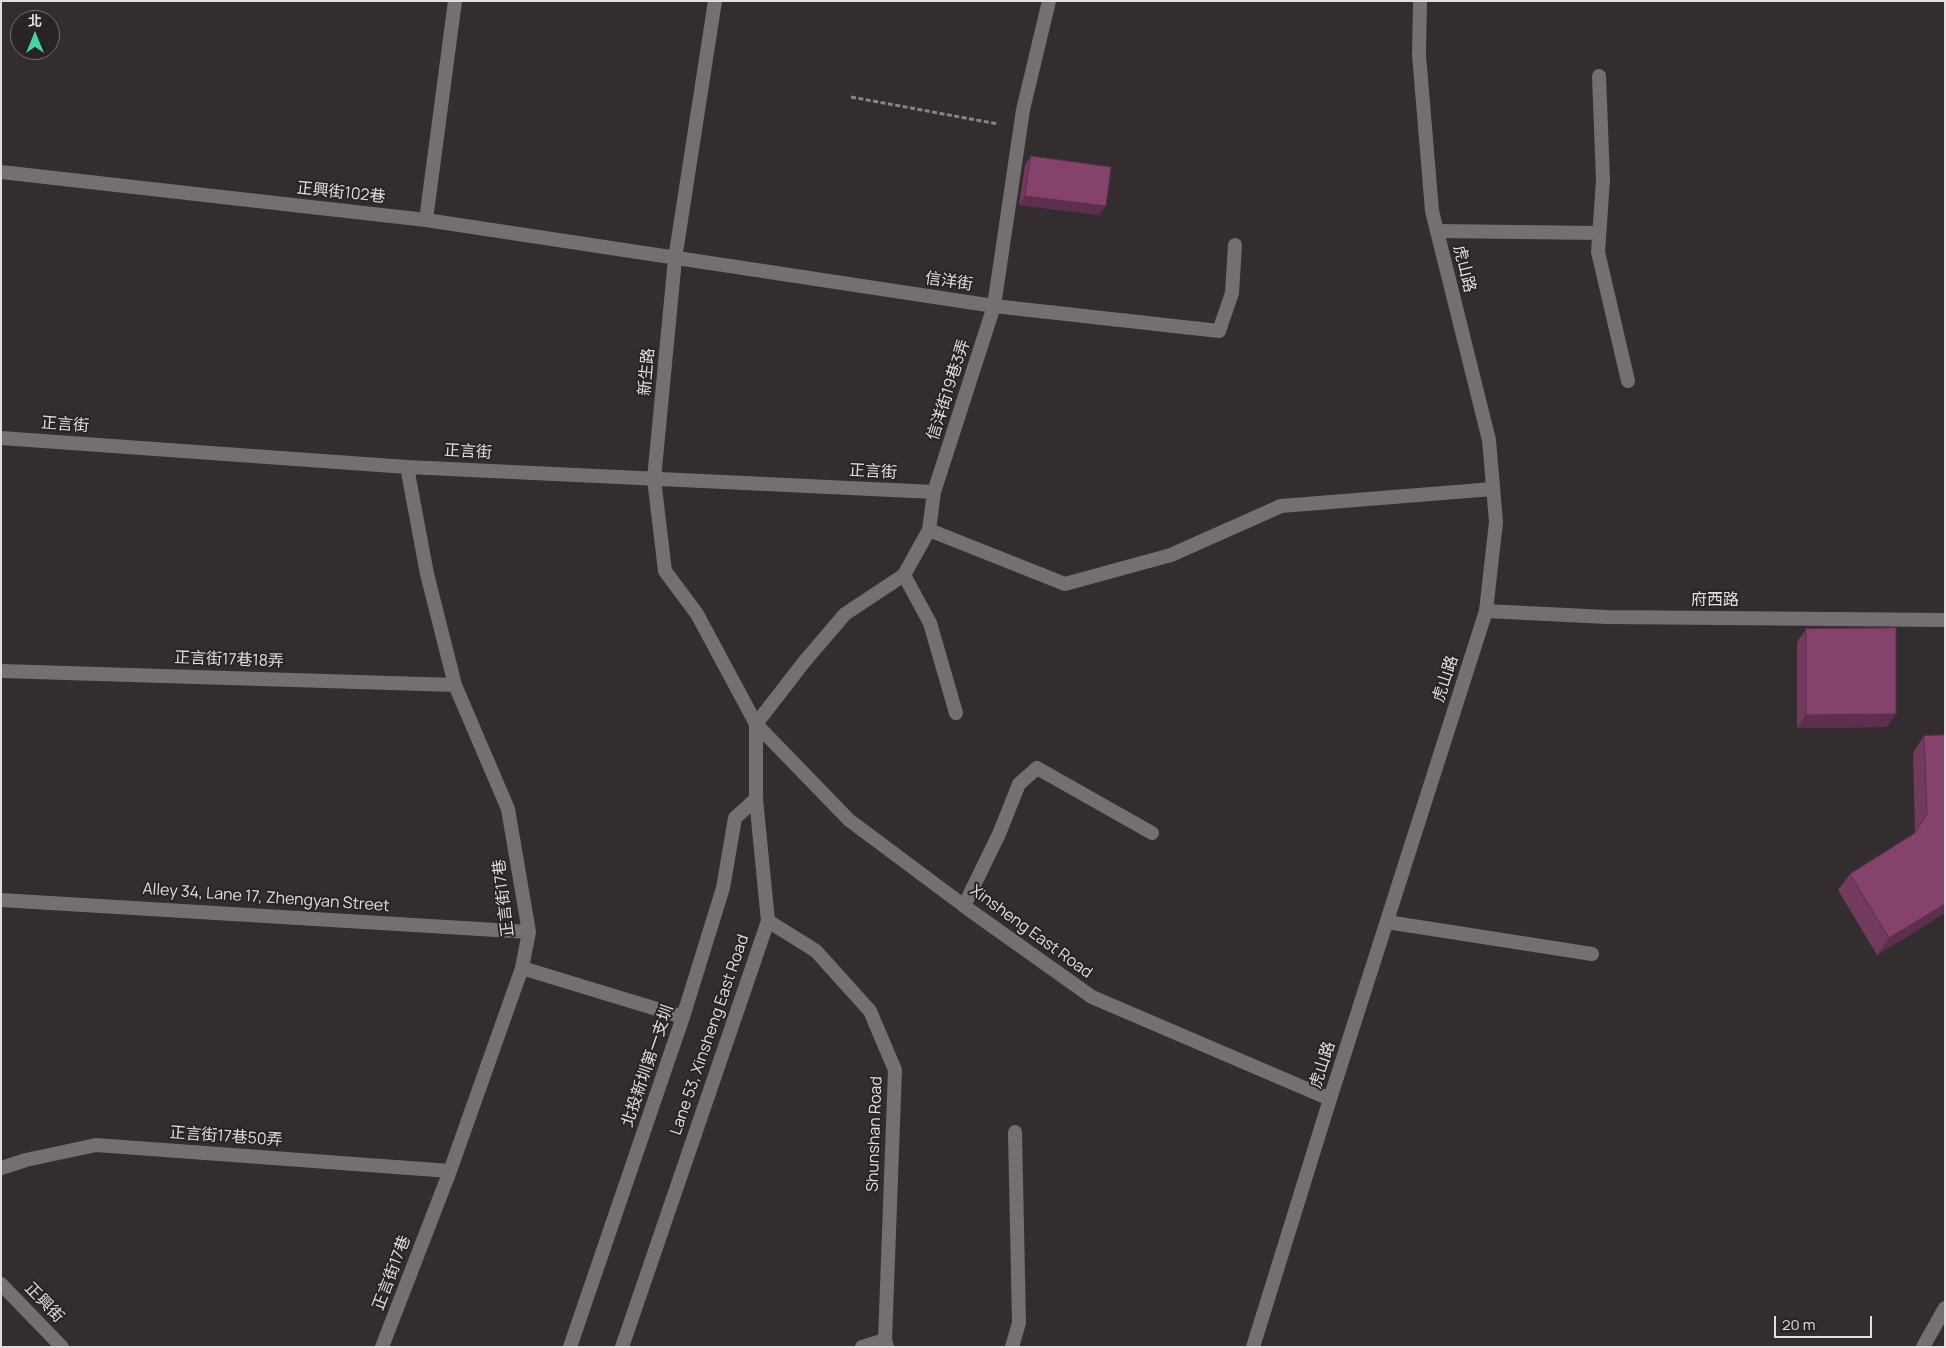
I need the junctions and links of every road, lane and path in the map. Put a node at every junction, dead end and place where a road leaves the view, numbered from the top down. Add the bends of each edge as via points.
1 (456, 1) edge
2 (715, 1) edge
3 (1049, 1) edge
4 (1420, 1) edge
5 (1599, 76) dead end
6 (851, 97) dead end
7 (1020, 129) junction
8 (1, 172) edge
9 (426, 220) junction
10 (1437, 231) junction
11 (1599, 233) junction
12 (1235, 245) dead end
13 (675, 259) junction
14 (994, 306) junction
15 (1628, 380) dead end
16 (1, 438) edge
17 (407, 467) junction
18 (654, 479) junction
19 (1493, 489) junction
20 (934, 492) junction
21 (929, 530) junction
22 (904, 575) junction
23 (1486, 611) junction
24 (1945, 620) edge
25 (1, 671) edge
26 (455, 684) junction
27 (956, 713) dead end
28 (756, 724) junction
29 (756, 799) junction
30 (1152, 833) dead end
31 (1, 900) edge
32 (964, 906) junction
33 (768, 921) junction
34 (1387, 922) junction
35 (529, 932) junction
36 (1592, 954) dead end
37 (522, 968) junction
38 (683, 1017) junction
39 (1330, 1099) junction
40 (1015, 1132) dead end
41 (1, 1168) edge
42 (450, 1172) junction
43 (1, 1284) edge
44 (1945, 1308) edge
45 (886, 1344) edge
46 (62, 1347) edge
47 (382, 1347) edge
48 (570, 1347) edge
49 (622, 1347) edge
50 (862, 1347) edge
51 (1012, 1347) edge
52 (1253, 1347) edge
53 (1923, 1347) edge

1 - 9 street
2 - 13 street, 新生路
3 - 7 street, 信洋街19巷3弄
4 - 10 street, 虎山路 via 1419,55 1432,211
5 - 11 street via 1603,180
6 - 7 path
7 - 14 street, 信洋街19巷3弄
8 - 9 street, 正興街102巷
9 - 13 street, 正興街102巷
10 - 11 street
10 - 19 street, 虎山路 via 1489,440
11 - 15 street via 1598,252
12 - 14 street, 信洋街 via 1232,293 1219,331
13 - 14 street, 信洋街
13 - 18 street, 新生路
14 - 20 street, 信洋街19巷3弄
16 - 17 street, 正言街
17 - 18 street, 正言街
17 - 26 street, 正言街17巷 via 426,574
18 - 20 street, 正言街
18 - 28 street, 新生路 via 665,570 697,614
19 - 21 street via 1281,506 1171,555 1065,584
19 - 23 street, 虎山路 via 1496,522
20 - 21 street, 信洋街19巷3弄
21 - 22 street, 信洋街19巷3弄
22 - 27 street via 930,623
22 - 28 street, 信洋街19巷3弄 via 845,614
23 - 24 street, 府西路 via 1607,617
23 - 34 street, 虎山路
25 - 26 street, 正言街17巷18弄
26 - 35 street, 正言街17巷 via 508,809
28 - 29 street, Lane 53, Xinsheng East Road
28 - 32 street, Xinsheng East Road via 848,820
29 - 33 street, Lane 53, Xinsheng East Road
29 - 38 street, 北投新圳第一支圳 via 735,818 723,888
30 - 32 street via 1037,768 1019,784
31 - 35 street, Alley 34, Lane 17, Zhengyan Street
32 - 39 street, Xinsheng East Road via 1092,997
33 - 45 street, Shunshan Road via 816,950 870,1011 895,1070
33 - 49 street, Lane 53, Xinsheng East Road
34 - 36 street
34 - 39 street, 虎山路
35 - 37 street, 正言街17巷
37 - 38 street
37 - 42 street, 正言街17巷
38 - 48 street, 北投新圳第一支圳
39 - 52 street, 虎山路
40 - 51 street via 1019,1324
41 - 42 street, 正言街17巷50弄 via 96,1145
42 - 47 street, 正言街17巷
43 - 46 street, 正興街
44 - 53 street
45 - 50 street, Shunshan Road

